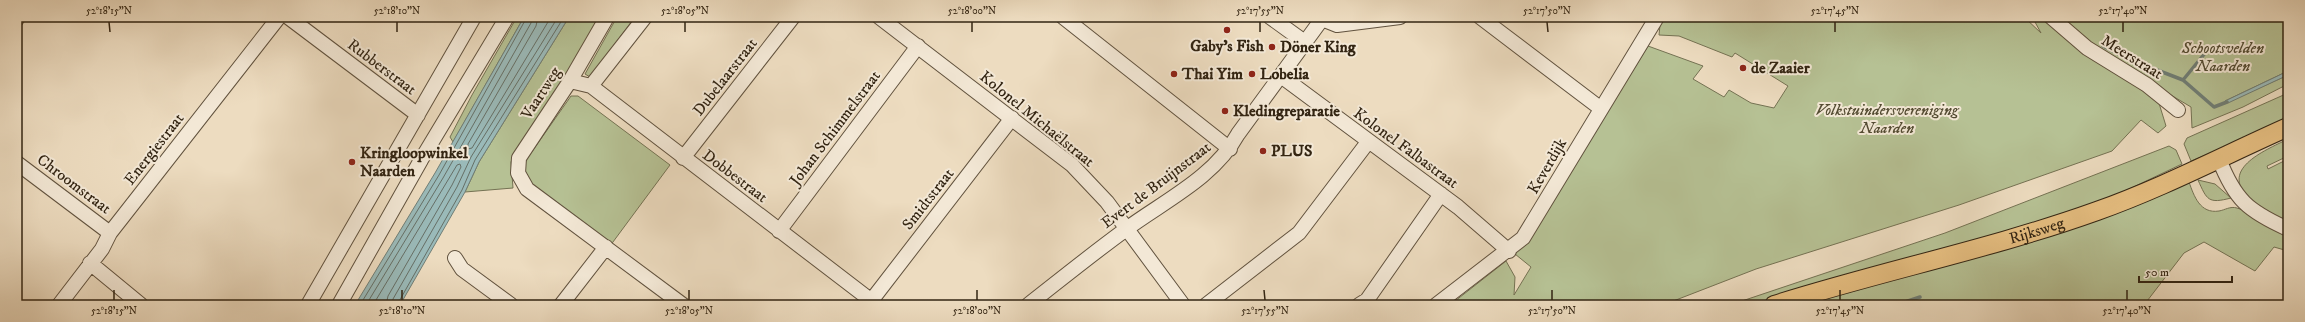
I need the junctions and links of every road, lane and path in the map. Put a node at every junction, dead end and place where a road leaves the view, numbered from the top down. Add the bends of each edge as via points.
1 (279, 17) edge
2 (288, 17) edge
3 (474, 17) edge
4 (507, 17) edge
5 (607, 17) edge
6 (645, 17) edge
7 (793, 17) edge
8 (879, 17) edge
9 (1063, 17) edge
10 (1270, 17) edge
11 (1400, 17) edge
12 (1480, 17) edge
13 (1657, 17) edge
14 (2051, 17) edge
15 (1322, 18) edge
16 (1306, 44) junction
17 (918, 46) junction
18 (1281, 76) junction
19 (570, 81) junction
20 (591, 86) junction
21 (1600, 108) junction
22 (2178, 110) dead end
23 (418, 115) junction
24 (1012, 118) junction
25 (2288, 127) edge
26 (1368, 142) junction
27 (1230, 149) junction
28 (684, 158) junction
29 (2219, 159) junction
30 (17, 163) edge
31 (1441, 194) junction
32 (2288, 229) edge
33 (1125, 230) junction
34 (779, 231) junction
35 (110, 233) junction
36 (606, 247) junction
37 (1509, 251) junction
38 (455, 258) dead end
39 (90, 264) junction
40 (874, 303) edge
41 (59, 305) edge
42 (141, 305) edge
43 (308, 305) edge
44 (339, 305) edge
45 (511, 305) edge
46 (561, 305) edge
47 (683, 305) edge
48 (1028, 305) edge
49 (1183, 305) edge
50 (1206, 305) edge
51 (1359, 305) edge
52 (1436, 305) edge
53 (1774, 305) edge

1 - 35 street, Energiestraat
2 - 23 street, Rubberstraat
3 - 23 street
4 - 44 street via 421,160
5 - 19 street, Vaartweg
6 - 20 street
7 - 28 street, Dubelaarstraat
8 - 17 street, Kolonel Michaëlstraat
9 - 27 street
10 - 16 street
11 - 15 street, Evert de Bruijnstraat via 1337,25
12 - 21 street
13 - 21 street, Keverdijk
14 - 22 street, Meerstraat via 2087,48 2146,85
15 - 16 street, Evert de Bruijnstraat
16 - 18 street, Evert de Bruijnstraat
17 - 24 street, Kolonel Michaëlstraat
17 - 34 street, Johan Schimmelstraat
18 - 26 street, Kolonel Falbastraat
18 - 27 street, Evert de Bruijnstraat via 1238,134
19 - 20 street, Dobbestraat
19 - 36 street, Vaartweg via 519,158 518,173 528,189
20 - 28 street, Dobbestraat
21 - 37 street, Keverdijk via 1543,208 1523,238
23 - 43 street
24 - 33 street, Kolonel Michaëlstraat via 1072,165 1107,202
24 - 40 street, Smidtstraat
25 - 29 main road, Rijksweg
26 - 31 street, Kolonel Falbastraat via 1394,158
26 - 50 street via 1299,233
27 - 33 street, Evert de Bruijnstraat via 1214,167
28 - 34 street, Dobbestraat
29 - 32 street via 2228,182 2241,201 2263,218
29 - 53 main road, Rijksweg via 2097,212
30 - 35 street, Chroomstraat
31 - 37 street, Kolonel Falbastraat
31 - 51 street via 1367,300
33 - 48 street, Evert de Bruijnstraat
33 - 49 street, Kolonel Michaëlstraat
34 - 40 street, Dobbestraat
35 - 39 street, Energiestraat
36 - 46 street
36 - 47 street
37 - 52 street, Keverdijk
38 - 45 street via 462,269
39 - 41 street, Energiestraat
39 - 42 street

